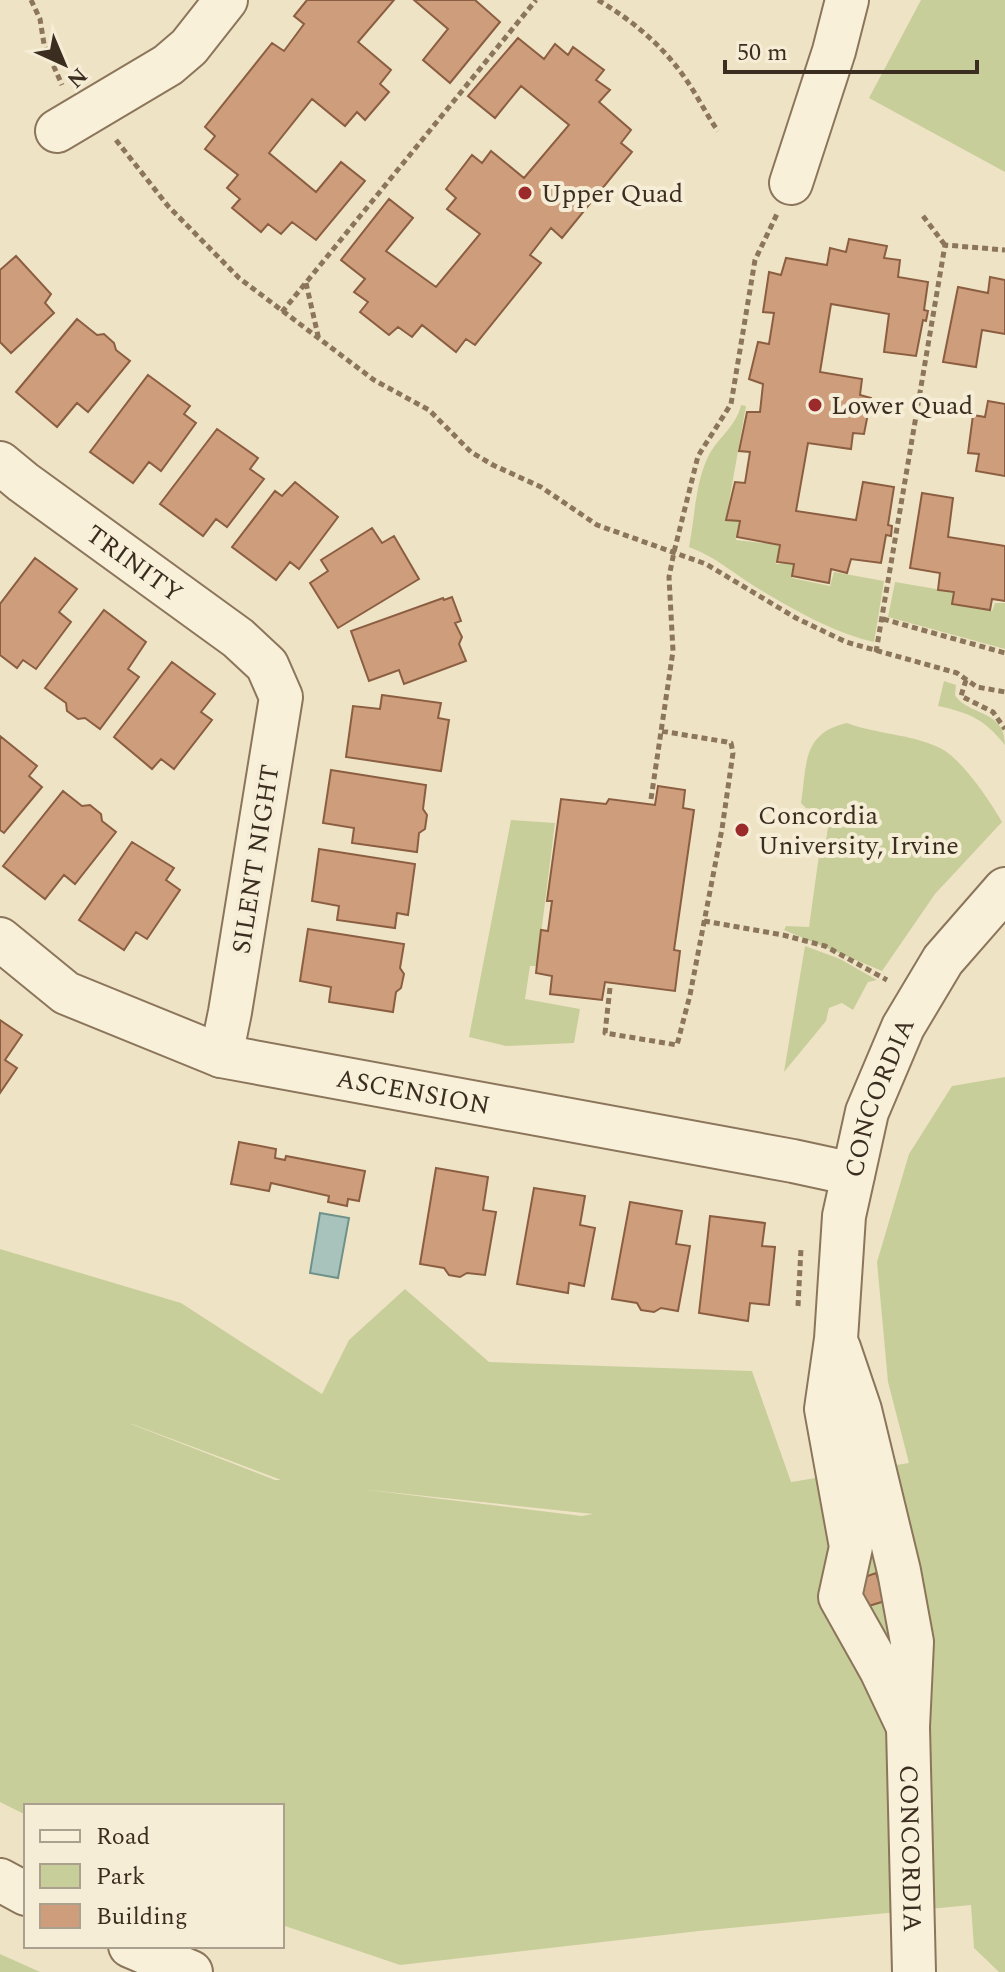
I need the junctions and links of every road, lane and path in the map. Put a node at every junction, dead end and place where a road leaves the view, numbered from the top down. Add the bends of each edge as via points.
1 (31, 0) edge
2 (226, 0) edge
3 (536, 0) edge
4 (598, 0) edge
5 (847, 0) edge
6 (70, 123) junction
7 (718, 131) dead end
8 (791, 183) joint
9 (923, 216) dead end
10 (945, 245) junction
11 (1005, 250) edge
12 (306, 283) junction
13 (282, 312) junction
14 (320, 341) junction
15 (0, 463) edge
16 (674, 552) junction
17 (883, 619) junction
18 (876, 652) junction
19 (1005, 653) edge
20 (267, 665) joint
21 (966, 680) junction
22 (1005, 692) edge
23 (1005, 729) edge
24 (661, 731) junction
25 (651, 799) dead end
26 (1005, 889) edge
27 (704, 921) junction
28 (0, 939) edge
29 (887, 980) dead end
30 (610, 988) dead end
31 (221, 1056) junction
32 (853, 1174) junction
33 (836, 1339) junction
34 (908, 1727) junction
35 (0, 1880) edge
36 (24, 1893) edge
37 (135, 1948) edge
38 (191, 1972) edge
39 (914, 1972) edge

1 - 6 path via 68,97
2 - 6 street via 168,65
3 - 12 path
4 - 7 path via 661,47
5 - 8 street
6 - 13 path via 116,140 168,206 239,278
8 - 16 path via 755,260 731,404 698,456
9 - 10 path
10 - 11 path
10 - 17 path
12 - 13 path
12 - 14 path
13 - 14 path
14 - 16 path via 374,380 429,410 471,452 541,487 597,525
15 - 20 street, TRINITY via 238,638
16 - 18 path via 706,564 796,618
16 - 24 path via 669,577 673,651
17 - 18 path
17 - 19 path
18 - 21 path via 957,673
20 - 31 street, SILENT NIGHT via 281,697
21 - 22 path
21 - 23 path via 961,696 993,712
24 - 25 path
24 - 27 path via 731,743
26 - 32 street, CONCORDIA via 943,960 903,1027 867,1112
27 - 29 path via 825,946
27 - 30 path via 677,1045 605,1033
28 - 31 street, ASCENSION via 66,993
31 - 32 street, ASCENSION
32 - 33 street, CONCORDIA via 844,1216
33 - 34 street, CONCORDIA via 860,1410 899,1571 912,1642
33 - 34 street, CONCORDIA via 826,1409 851,1547 840,1597
34 - 39 street, CONCORDIA
35 - 36 street
37 - 38 street

